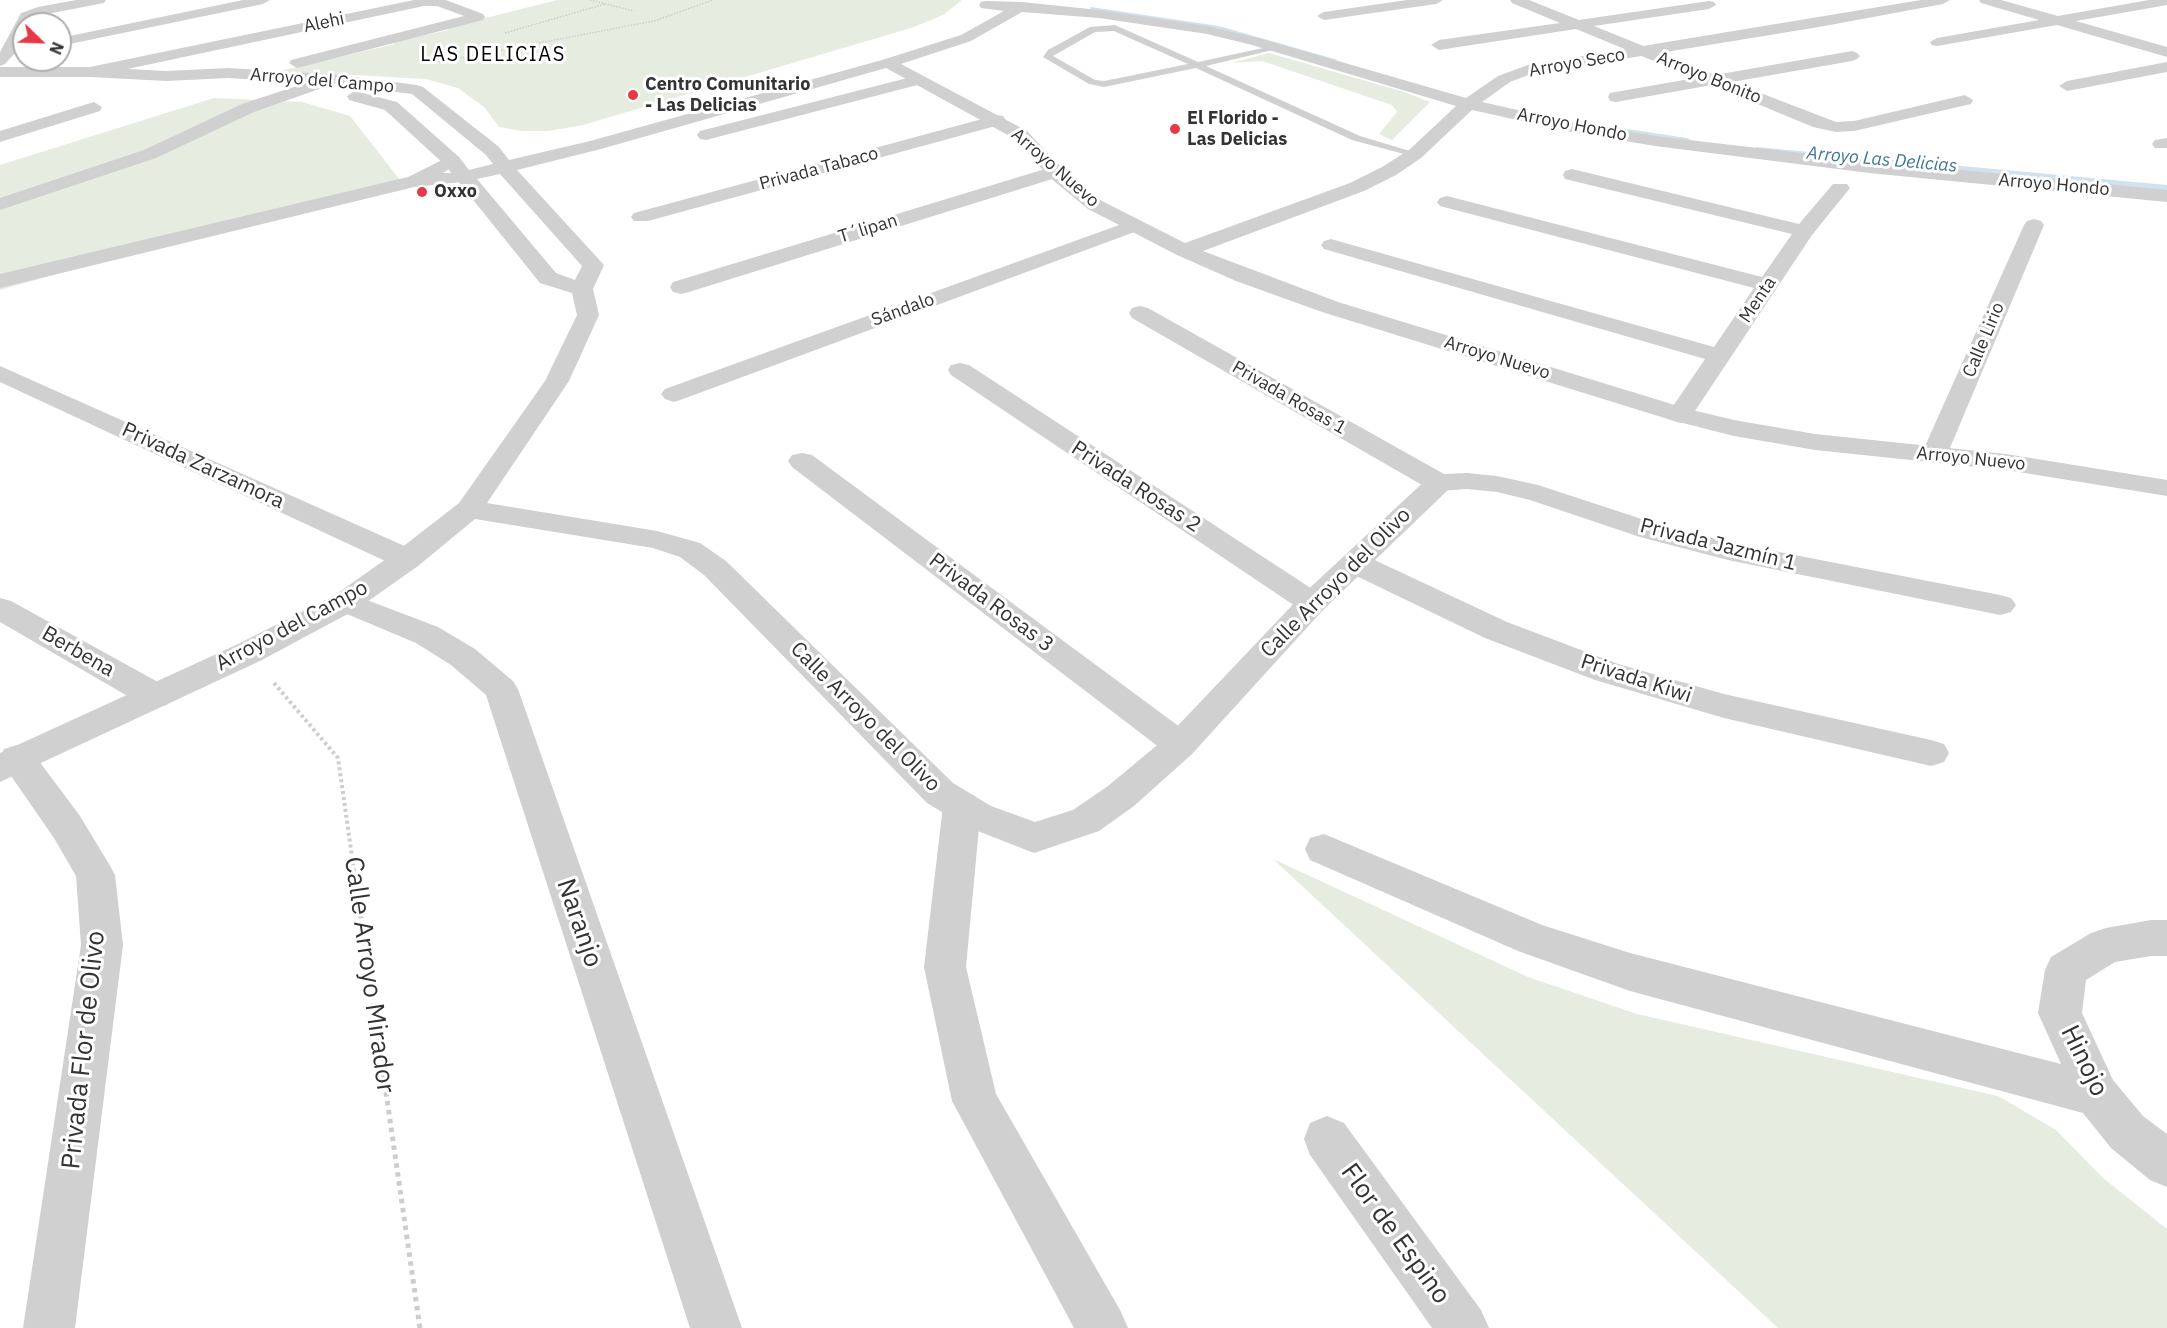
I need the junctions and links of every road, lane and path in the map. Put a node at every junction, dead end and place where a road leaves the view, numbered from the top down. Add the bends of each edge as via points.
1 (99, 0) edge
2 (263, 0) edge
3 (590, 0) edge
4 (713, 0) edge
5 (1052, 0) edge
6 (1436, 0) edge
7 (1517, 0) edge
8 (1943, 0) edge
9 (1986, 0) edge
10 (2167, 1) edge
11 (989, 3) edge
12 (1025, 4) edge
13 (1709, 5) dead end
14 (634, 11) dead end
15 (1324, 16) dead end
16 (962, 21) dead end
17 (2060, 21) junction
18 (1112, 22) junction
19 (1579, 24) junction
20 (945, 28) dead end
21 (925, 34) dead end
22 (72, 40) edge
23 (1937, 42) dead end
24 (1439, 45) dead end
25 (1274, 47) junction
26 (1644, 52) junction
27 (2167, 52) edge
28 (1852, 56) dead end
29 (4, 57) edge
30 (297, 63) dead end
31 (888, 63) junction
32 (1197, 66) junction
33 (2167, 67) edge
34 (0, 72) edge
35 (90, 72) junction
36 (167, 76) junction
37 (333, 79) junction
38 (1713, 79) junction
39 (919, 80) junction
40 (373, 83) junction
41 (2067, 86) dead end
42 (301, 89) junction
43 (1616, 97) dead end
44 (1474, 100) junction
45 (1965, 100) dead end
46 (94, 107) dead end
47 (997, 120) junction
48 (706, 135) dead end
49 (0, 137) edge
50 (499, 149) junction
51 (1415, 154) junction
52 (452, 160) junction
53 (504, 167) junction
54 (1055, 172) junction
55 (1572, 175) dead end
56 (463, 177) junction
57 (414, 181) junction
58 (2167, 181) edge
59 (1840, 188) dead end
60 (2167, 196) edge
61 (1447, 202) dead end
62 (0, 204) edge
63 (641, 217) dead end
64 (2034, 225) dead end
65 (1133, 226) junction
66 (1804, 231) junction
67 (1331, 245) dead end
68 (1184, 251) junction
69 (0, 281) edge
70 (1768, 285) junction
71 (681, 287) dead end
72 (582, 289) junction
73 (1140, 313) dead end
74 (1720, 356) junction
75 (960, 370) dead end
76 (0, 373) edge
77 (674, 394) dead end
78 (1680, 415) junction
79 (1934, 455) junction
80 (802, 461) dead end
81 (1439, 483) junction
82 (2167, 488) edge
83 (469, 510) junction
84 (407, 559) junction
85 (1355, 563) junction
86 (346, 602) junction
87 (1312, 603) junction
88 (2000, 605) dead end
89 (0, 608) edge
90 (248, 653) junction
91 (155, 696) junction
92 (1180, 745) junction
93 (1931, 753) dead end
94 (9, 763) edge
95 (962, 807) junction
96 (1324, 849) dead end
97 (2167, 938) edge
98 (2097, 1095) junction
99 (1327, 1139) dead end
100 (2167, 1163) edge
101 (49, 1328) edge
102 (420, 1328) edge
103 (716, 1328) edge
104 (1102, 1328) edge
105 (1463, 1328) edge

1 - 29 street via 26,16
2 - 22 street
3 - 14 path
4 - 40 path via 654,21 413,67
5 - 44 street, Arroyo Hondo via 1253,29
6 - 15 street
7 - 19 street, Arroyo Bonito
8 - 26 street, Arroyo Seco
9 - 17 street
10 - 17 street
11 - 12 street, Arroyo Hondo
11 - 16 street
12 - 18 street, Arroyo Hondo
12 - 31 street via 966,38
13 - 19 street
17 - 23 street
17 - 27 street
18 - 25 street, Arroyo Hondo via 1207,30
18 - 32 lane via 1119,30
18 - 32 lane via 1048,57 1097,84
19 - 24 street
19 - 26 street, Arroyo Bonito
20 - 21 street
25 - 32 lane
25 - 44 street, Arroyo Hondo
26 - 38 street, Arroyo Bonito
26 - 44 street, Arroyo Seco via 1528,70 1504,79
28 - 38 street, Arroyo Seco
30 - 35 street, Alehi via 478,17 439,2 424,2
31 - 39 street, Arroyo Nuevo
31 - 53 street
32 - 51 lane via 1356,138
33 - 41 street
34 - 35 street, Arroyo del Campo
35 - 36 street, Arroyo del Campo
36 - 37 street, Arroyo del Campo via 228,73
36 - 42 street, Arroyo del Campo via 205,83
37 - 40 street, Arroyo del Campo
37 - 42 street
38 - 43 street, Arroyo Seco
38 - 45 street, Arroyo Bonito via 1836,127
39 - 47 street, Arroyo Nuevo
39 - 48 street
40 - 50 street, Arroyo del Campo via 417,90
42 - 52 street, Arroyo del Campo via 357,96 391,106
42 - 62 street via 238,112 150,154
44 - 51 street, Arroyo Seco
44 - 58 street, Arroyo Hondo via 1686,134
44 - 60 street, Arroyo Hondo via 1571,127 1712,149
46 - 49 street
47 - 54 street, Arroyo Nuevo via 1021,135
47 - 63 street, Privada Tabaco
50 - 52 street
50 - 53 street, Arroyo del Campo
51 - 68 street, Arroyo Seco via 1357,187
52 - 56 street, Arroyo del Campo
52 - 57 street
53 - 56 street
53 - 72 street, Arroyo del Campo via 593,265
54 - 65 street, Arroyo Nuevo via 1095,205
54 - 71 street, T´lipan
55 - 66 street
56 - 57 street
56 - 72 street, Arroyo del Campo via 548,278
57 - 69 street
59 - 66 street, Menta
61 - 70 street
64 - 79 street, Calle Lirio
65 - 68 street, Arroyo Nuevo
65 - 77 street, Sándalo
66 - 70 street, Menta
67 - 74 street
68 - 78 street, Arroyo Nuevo via 1330,307
70 - 74 street, Menta
72 - 83 street, Arroyo del Campo via 588,315 557,381
73 - 81 street, Privada Rosas 1
74 - 78 street, Menta
75 - 87 street, Privada Rosas 2
76 - 84 street, Privada Zarzamora
78 - 79 street, Arroyo Nuevo via 1772,436
79 - 82 street, Arroyo Nuevo
80 - 92 street, Privada Rosas 3
81 - 85 street, Calle Arroyo del Olivo
81 - 88 street, Privada Jazmín 1 via 1497,484 1728,551
83 - 84 street, Arroyo del Campo
83 - 95 street, Calle Arroyo del Olivo via 657,540 690,550 715,568 940,794
84 - 86 street, Arroyo del Campo
85 - 87 street, Calle Arroyo del Olivo
85 - 93 street, Privada Kiwi via 1496,630 1607,672 1724,706
86 - 90 street, Arroyo del Campo
86 - 103 street, Naranjo via 427,635 463,657 501,689
87 - 92 street, Calle Arroyo del Olivo
89 - 91 street, Berbena
90 - 91 street, Arroyo del Campo
90 - 102 path, Calle Arroyo Mirador via 338,758
91 - 94 street, Arroyo del Campo
92 - 95 street, Calle Arroyo del Olivo via 1086,821 1034,838
94 - 101 street, Privada Flor de Olivo via 67,827 95,874 102,945
95 - 104 street via 945,967 975,1101
96 - 98 street via 1532,939 1630,972
97 - 98 street, Hinojo via 2106,946 2066,970 2060,1013
98 - 100 street, Hinojo via 2127,1132
99 - 105 street, Flor de Espino

